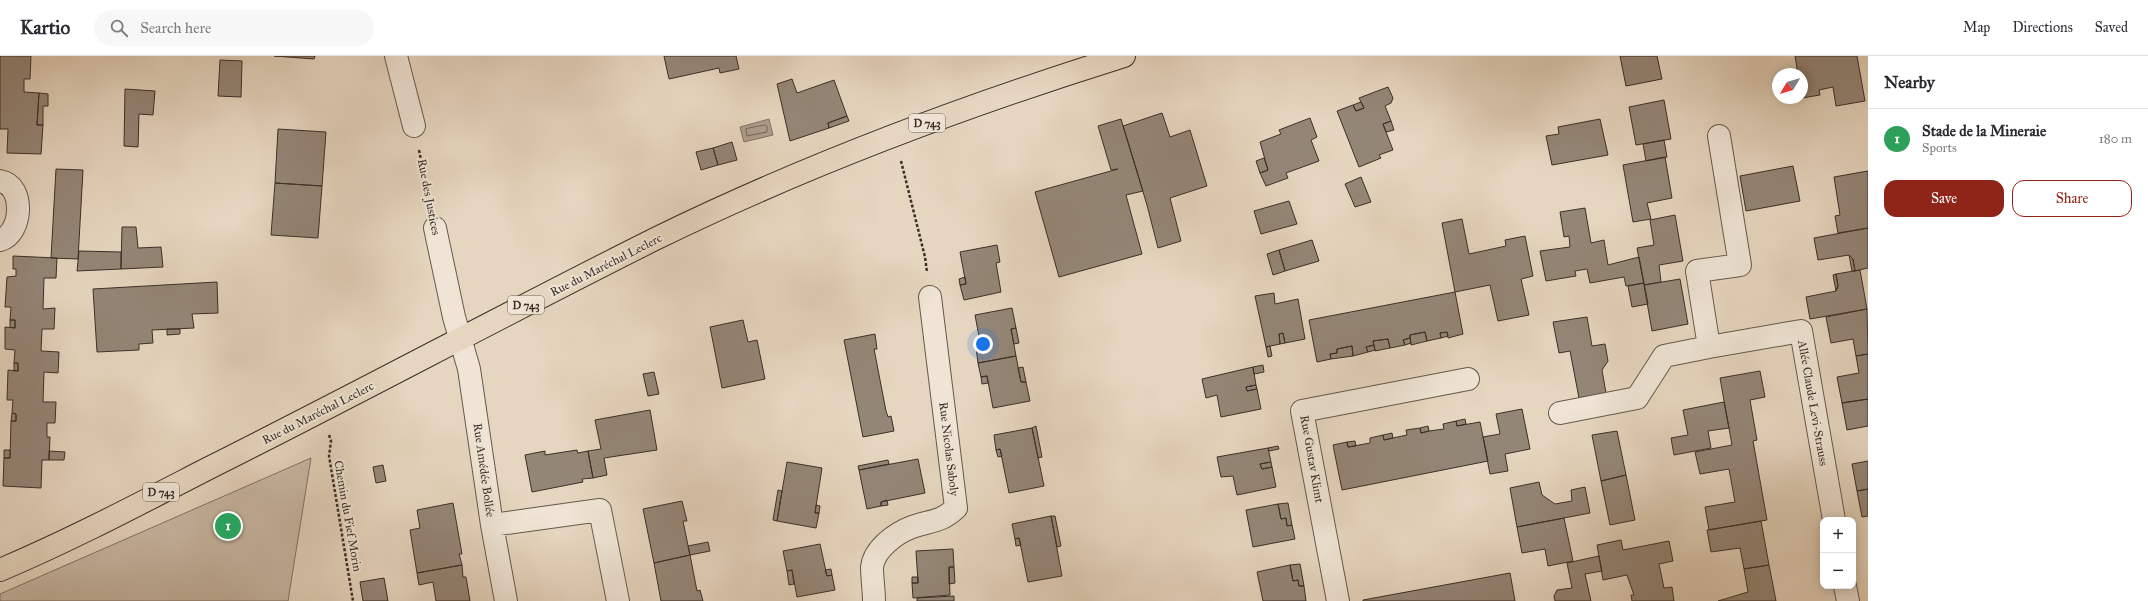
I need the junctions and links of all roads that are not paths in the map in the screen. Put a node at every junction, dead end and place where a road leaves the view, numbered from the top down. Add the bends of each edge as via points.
1 (396, 56) edge
2 (1124, 56) edge
3 (414, 126) road end
4 (1719, 136) dead end
5 (0, 181) edge
6 (435, 228) road end
7 (0, 240) edge
8 (930, 297) road end
9 (461, 339) junction
10 (1709, 347) junction
11 (1468, 379) dead end
12 (1560, 412) dead end
13 (1833, 517) edge
14 (492, 526) junction
15 (0, 570) edge
16 (1846, 589) edge
17 (506, 601) edge
18 (618, 601) edge
19 (874, 601) edge
20 (1338, 601) edge
21 (1848, 601) edge

1 - 3 street
2 - 9 main road, Rue du Maréchal Leclerc / D 743 via 1030,85 796,174 658,238
4 - 10 street via 1740,265 1697,271
5 - 7 street via 13,187 18,196 16,227 9,236
6 - 9 street, Rue des Justices via 454,318
8 - 19 street, Rue Nicolas Saboly via 956,508 946,518 912,527 892,537 880,549 872,566
9 - 14 street, Rue Amédée Bollée via 469,369
9 - 15 main road, Rue du Maréchal Leclerc / D 743 via 114,516
10 - 12 street, Allée Claude Levi-Strauss via 1664,356 1637,398
10 - 13 street, Allée Claude Levi-Strauss via 1801,331
11 - 20 street, Rue Gustav Klimt via 1302,411
14 - 17 street, Rue Amédée Bollée
14 - 18 street via 600,510
16 - 21 street

